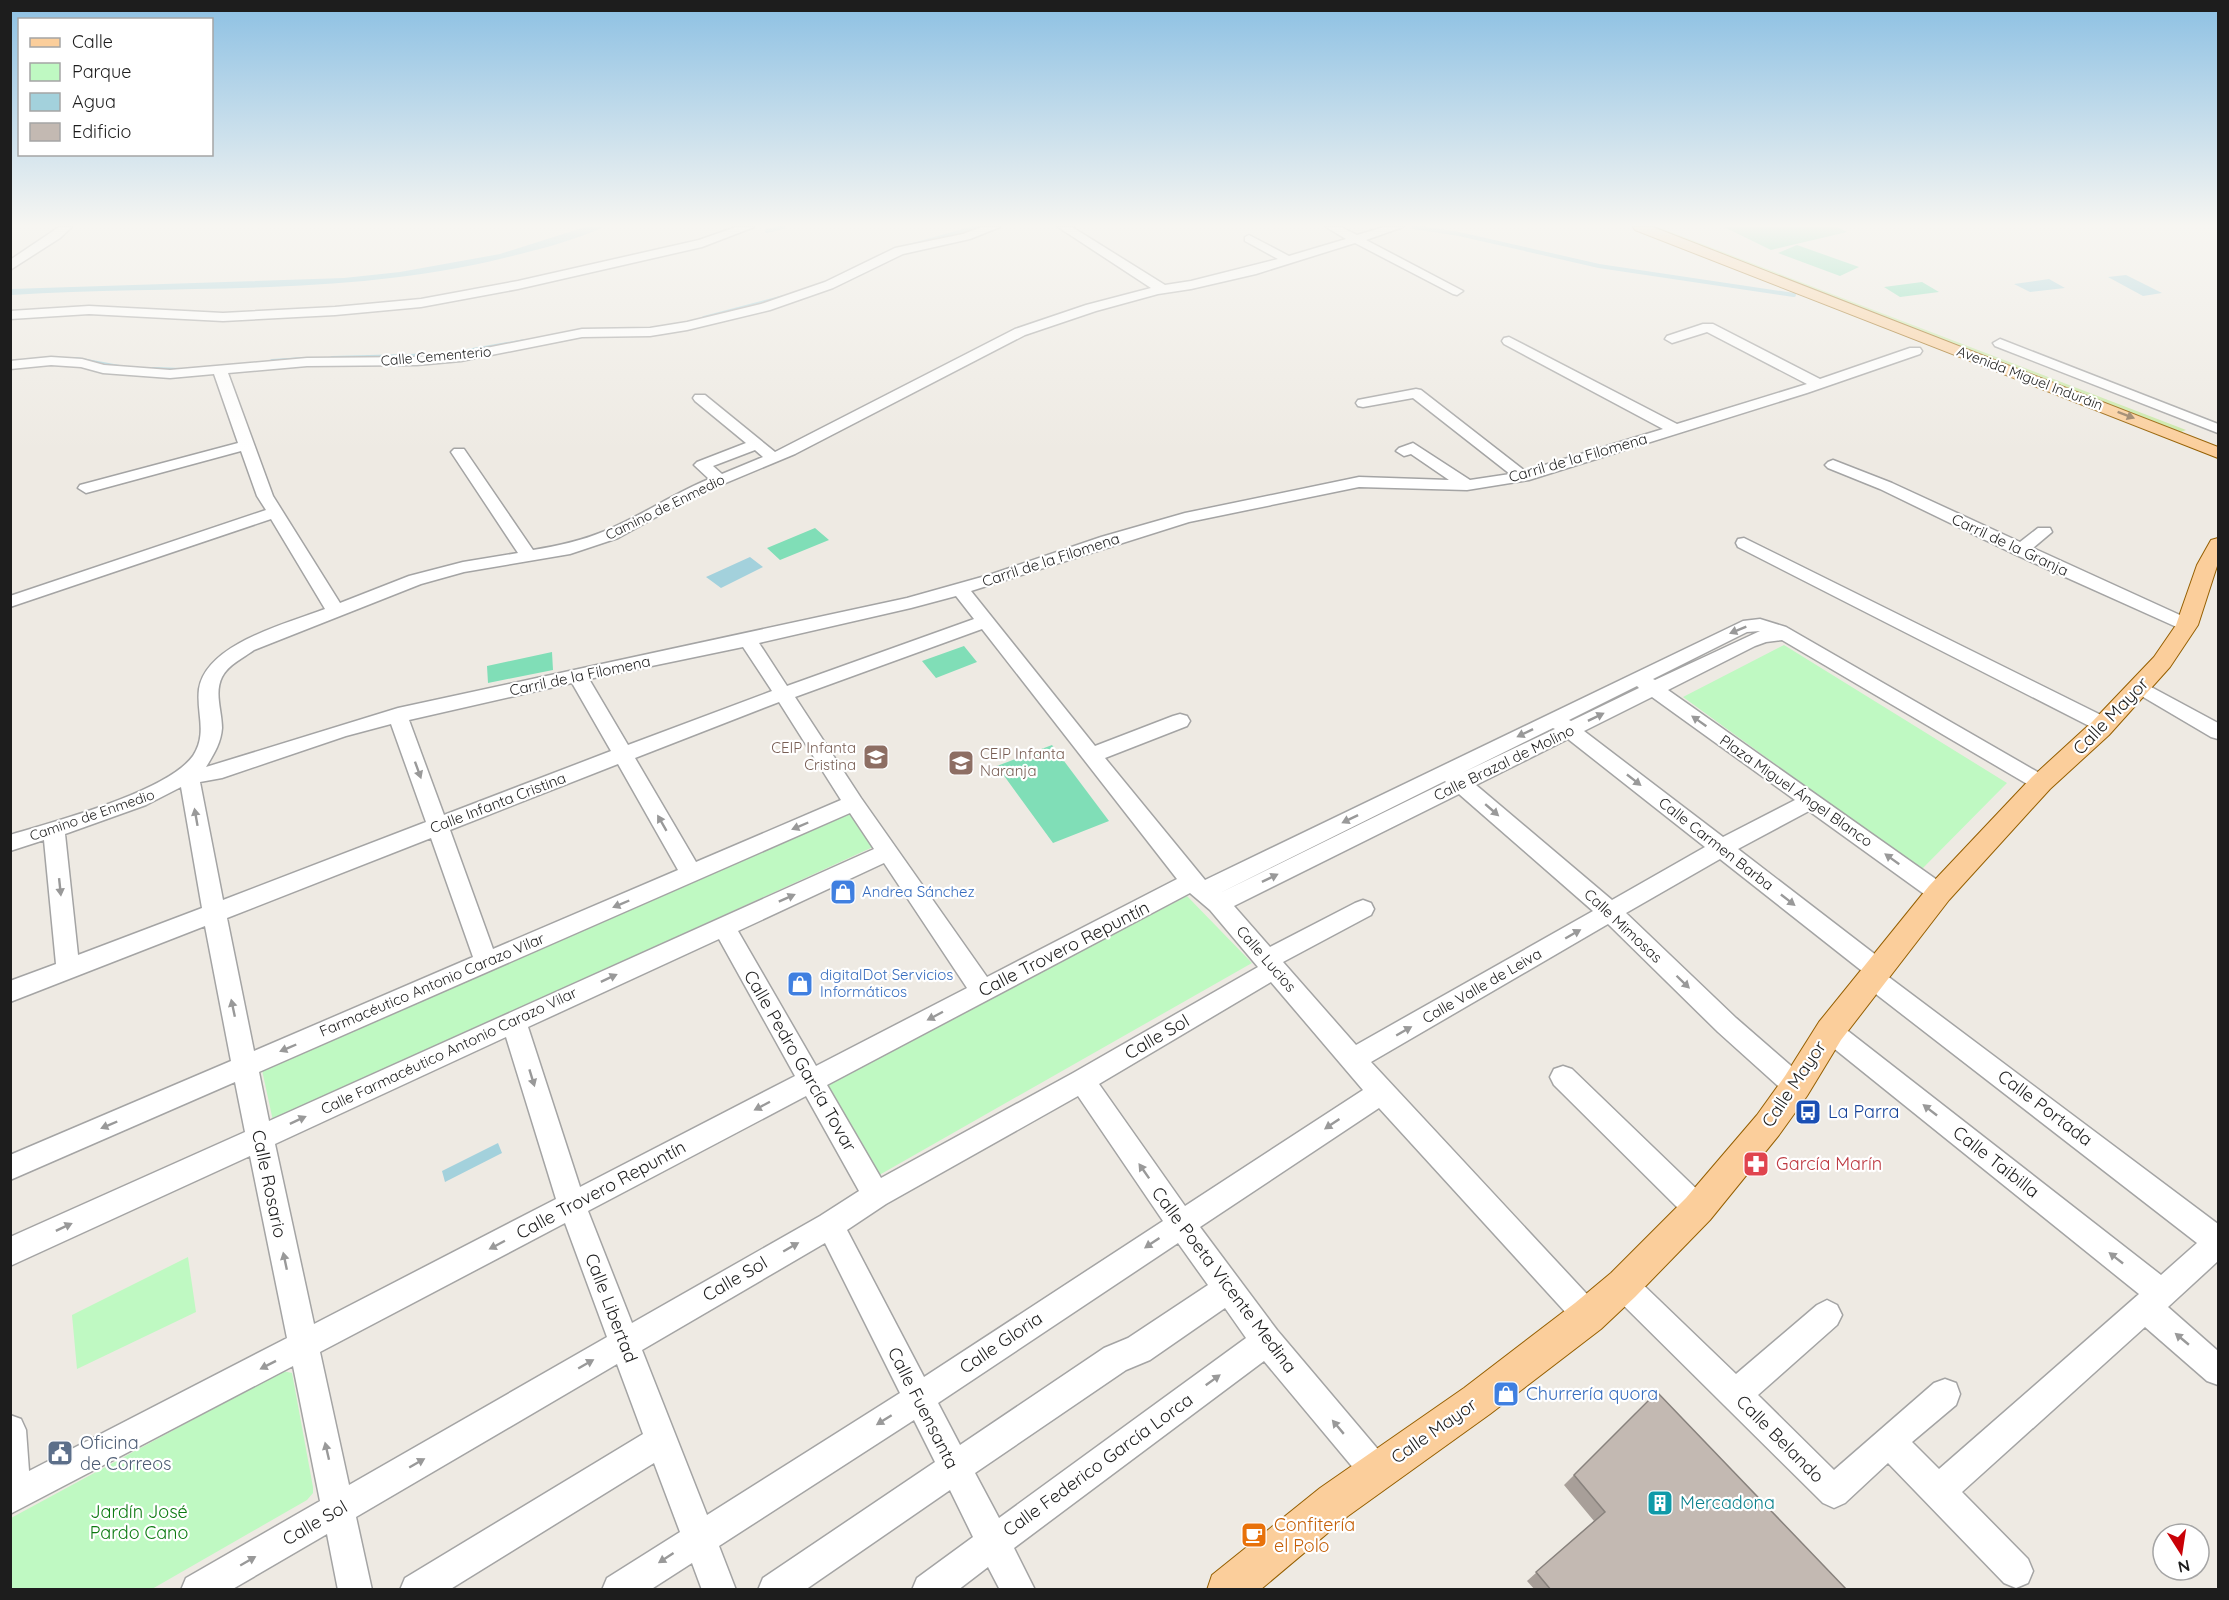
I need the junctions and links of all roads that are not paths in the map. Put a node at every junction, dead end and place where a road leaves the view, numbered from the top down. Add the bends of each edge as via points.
1 (427, 302) edge
2 (781, 302) edge
3 (1115, 302) edge
4 (1834, 302) edge
5 (1863, 302) edge
6 (54, 312) junction
7 (10, 315) edge
8 (10, 330) edge
9 (1672, 339) dead end
10 (1509, 340) dead end
11 (2000, 343) dead end
12 (1915, 351) dead end
13 (10, 364) edge
14 (220, 371) junction
15 (1818, 384) junction
16 (700, 398) dead end
17 (1363, 403) dead end
18 (2218, 429) edge
19 (1677, 430) junction
20 (2218, 438) edge
21 (757, 444) junction
22 (248, 445) junction
23 (1404, 451) dead end
24 (459, 452) dead end
25 (2218, 453) edge
26 (774, 458) junction
27 (1833, 465) dead end
28 (1523, 477) junction
29 (720, 480) junction
30 (1467, 485) junction
31 (86, 488) dead end
32 (276, 512) junction
33 (2044, 532) dead end
34 (1744, 543) dead end
35 (2218, 544) edge
36 (2020, 550) junction
37 (530, 557) junction
38 (960, 589) junction
39 (10, 602) edge
40 (335, 610) junction
41 (987, 621) junction
42 (2187, 625) junction
43 (748, 640) junction
44 (578, 676) junction
45 (1646, 683) junction
46 (2140, 687) junction
47 (782, 695) junction
48 (398, 715) junction
49 (1180, 721) dead end
50 (1562, 725) junction
51 (2104, 725) junction
52 (2218, 732) edge
53 (622, 755) junction
54 (1092, 755) junction
55 (187, 776) junction
56 (1454, 777) junction
57 (2041, 783) junction
58 (1811, 801) junction
59 (854, 803) junction
60 (438, 826) junction
61 (54, 828) junction
62 (10, 843) edge
63 (1721, 848) junction
64 (888, 852) junction
65 (692, 873) junction
66 (1204, 892) junction
67 (1939, 893) junction
68 (1363, 909) dead end
69 (1610, 912) junction
70 (213, 914) junction
71 (723, 926) junction
72 (486, 962) junction
73 (1270, 964) junction
74 (68, 970) junction
75 (1874, 973) junction
76 (983, 991) junction
77 (10, 992) edge
78 (514, 1022) junction
79 (1830, 1031) junction
80 (1353, 1060) junction
81 (245, 1066) junction
82 (1563, 1077) dead end
83 (811, 1081) junction
84 (1082, 1081) junction
85 (1796, 1086) junction
86 (1381, 1092) junction
87 (260, 1138) junction
88 (10, 1168) edge
89 (876, 1195) junction
90 (572, 1206) junction
91 (1698, 1209) junction
92 (1181, 1224) junction
93 (830, 1225) junction
94 (2218, 1242) edge
95 (10, 1252) edge
96 (1623, 1285) junction
97 (1228, 1289) junction
98 (2154, 1301) junction
99 (1827, 1315) dead end
100 (1588, 1316) junction
101 (1266, 1341) junction
102 (624, 1342) junction
103 (303, 1347) junction
104 (2218, 1370) edge
105 (1945, 1394) dead end
106 (1735, 1395) junction
107 (918, 1399) junction
108 (10, 1430) edge
109 (662, 1441) junction
110 (1889, 1441) junction
111 (953, 1468) junction
112 (1376, 1471) junction
113 (1938, 1492) junction
114 (12, 1497) edge
115 (340, 1508) junction
116 (698, 1537) junction
117 (992, 1543) junction
118 (2016, 1571) dead end
119 (198, 1590) edge
120 (355, 1590) edge
121 (417, 1590) edge
122 (619, 1590) edge
123 (719, 1590) edge
124 (775, 1590) edge
125 (929, 1590) edge
126 (1018, 1590) edge
127 (1227, 1590) edge

1 - 6 street via 223,317 89,310
2 - 14 street, Calle Cementerio via 687,326 650,332 582,333 461,357 307,362
3 - 26 street, Camino de Enmedio via 1020,332
4 -> 25 main road, Avenida Miguel Induráin
5 - 20 main road, Avenida Miguel Induráin
6 - 7 street
6 - 8 street
9 - 15 street via 1708,327
10 - 19 street
11 - 18 street
12 - 15 street, Carril de la Filomena
13 - 14 street, Calle Cementerio via 82,363 103,369 170,374
14 - 22 street
15 - 19 street, Carril de la Filomena
16 - 21 street
17 - 28 street via 1416,393
19 - 28 street, Carril de la Filomena
21 - 26 street
21 - 29 street via 702,465
22 - 31 street
22 - 32 street via 265,496
23 - 30 street via 1413,448
24 - 37 street
26 - 29 street, Camino de Enmedio
27 - 36 street, Carril de la Granja
28 - 30 street, Carril de la Filomena
29 - 37 street, Camino de Enmedio via 612,534 570,549
30 - 38 street, Carril de la Filomena via 1359,482 1245,505 1185,518
32 - 39 street
32 - 40 street
33 - 36 street
34 - 51 street
35 - 42 main road, Calle Mayor
36 - 42 street, Carril de la Granja
37 - 40 street, Camino de Enmedio via 436,573
38 - 41 street, Calle Lucios
38 - 43 street, Carril de la Filomena
40 - 55 street, Camino de Enmedio via 247,646 220,664 208,682 213,724 207,748
41 - 47 street, Calle Infanta Cristina
41 - 54 street, Calle Lucios
42 - 46 main road, Calle Mayor
43 - 44 street, Carril de la Filomena
43 - 47 street
44 - 48 street, Carril de la Filomena
44 - 53 street
45 - 50 street, Calle Brazal de Molino
45 - 57 street, Calle Brazal de Molino via 1762,636 1793,638
58 -> 45 street, Plaza Miguel Ángel Blanco
46 - 51 main road, Calle Mayor
46 - 52 street
47 - 53 street, Calle Infanta Cristina
47 - 59 street
48 - 55 street, Carril de la Filomena via 216,772
48 -> 60 street
49 - 54 street
50 - 56 street, Calle Brazal de Molino
50 -> 63 street, Calle Carmen Barba
51 - 57 main road, Calle Mayor
53 - 60 street, Calle Infanta Cristina
65 -> 53 street
54 - 66 street, Calle Lucios
55 - 61 street, Camino de Enmedio via 153,795
70 -> 55 street, Calle Rosario
56 - 66 street, Calle Brazal de Molino
56 -> 69 street, Calle Mimosas
57 - 67 main road, Calle Mayor
58 - 63 street, Calle Valle de Leiva
67 -> 58 street, Plaza Miguel Ángel Blanco
59 - 64 street
59 -> 65 street, Farmacéutico Antonio Carazo Vilar
60 - 70 street, Calle Infanta Cristina
60 - 72 street
61 - 62 street, Camino de Enmedio
61 -> 74 street
63 - 69 street, Calle Valle de Leiva
63 -> 75 street, Calle Carmen Barba
71 -> 64 street, Calle Farmacéutico Antonio Carazo Vilar
64 - 76 street
65 -> 72 street, Farmacéutico Antonio Carazo Vilar
66 - 73 street, Calle Lucios
66 - 76 street, Calle Trovero Repuntín
67 - 75 main road, Calle Mayor
68 - 73 street, Calle Sol
80 -> 69 street, Calle Valle de Leiva
69 -> 85 street, Calle Mimosas
70 - 74 street, Calle Infanta Cristina
81 -> 70 street, Calle Rosario
78 -> 71 street, Calle Farmacéutico Antonio Carazo Vilar
71 - 83 street, Calle Pedro García Tovar
72 -> 81 street, Farmacéutico Antonio Carazo Vilar
73 - 80 street, Calle Lucios
73 - 84 street, Calle Sol
74 - 77 street, Calle Infanta Cristina
75 - 79 main road, Calle Mayor
75 - 94 street, Calle Portada
76 -> 83 street, Calle Trovero Repuntín
87 -> 78 street, Calle Farmacéutico Antonio Carazo Vilar
78 -> 90 street, Calle Libertad
79 - 85 main road, Calle Mayor
98 -> 79 street, Calle Taibilla
80 - 86 street, Calle Lucios
81 - 87 street, Calle Rosario
81 -> 88 street, Farmacéutico Antonio Carazo Vilar
82 - 91 street
83 - 89 street, Calle Pedro García Tovar
83 -> 90 street, Calle Trovero Repuntín
84 - 89 street, Calle Sol
92 -> 84 street, Calle Poeta Vicente Medina
85 - 91 main road, Calle Mayor
86 -> 92 street, Calle Gloria
86 - 100 street, Calle Lucios
95 -> 87 street, Calle Farmacéutico Antonio Carazo Vilar
103 -> 87 street, Calle Rosario
89 - 93 street, Calle Sol
90 - 102 street, Calle Libertad
90 -> 103 street, Calle Trovero Repuntín
91 - 96 main road, Calle Mayor
92 - 97 street, Calle Poeta Vicente Medina
92 -> 107 street, Calle Gloria
102 -> 93 street, Calle Sol
93 - 107 street, Calle Fuensanta
94 - 98 street
96 - 100 main road, Calle Mayor
96 - 106 street, Calle Belando
97 - 101 street, Calle Poeta Vicente Medina
97 - 111 street
104 -> 98 street, Calle Taibilla
98 - 113 street
99 - 106 street
100 - 112 main road, Calle Mayor via 1477,1401
112 -> 101 street, Calle Poeta Vicente Medina
117 -> 101 street, Calle Federico García Lorca
102 - 109 street, Calle Libertad
115 -> 102 street, Calle Sol
103 -> 114 street, Calle Trovero Repuntín
115 -> 103 street, Calle Rosario
105 - 110 street
106 - 110 street, Calle Belando via 1834,1492
107 - 111 street, Calle Fuensanta
107 -> 116 street, Calle Gloria
108 - 114 street
109 - 116 street, Calle Libertad
109 - 121 street
110 - 113 street
111 - 117 street, Calle Fuensanta
111 - 124 street
112 - 127 main road, Calle Mayor
113 - 118 street
119 -> 115 street, Calle Sol
115 - 120 street, Calle Rosario
116 -> 122 street, Calle Gloria
116 - 123 street, Calle Libertad
117 - 125 street, Calle Federico García Lorca
117 - 126 street, Calle Fuensanta

